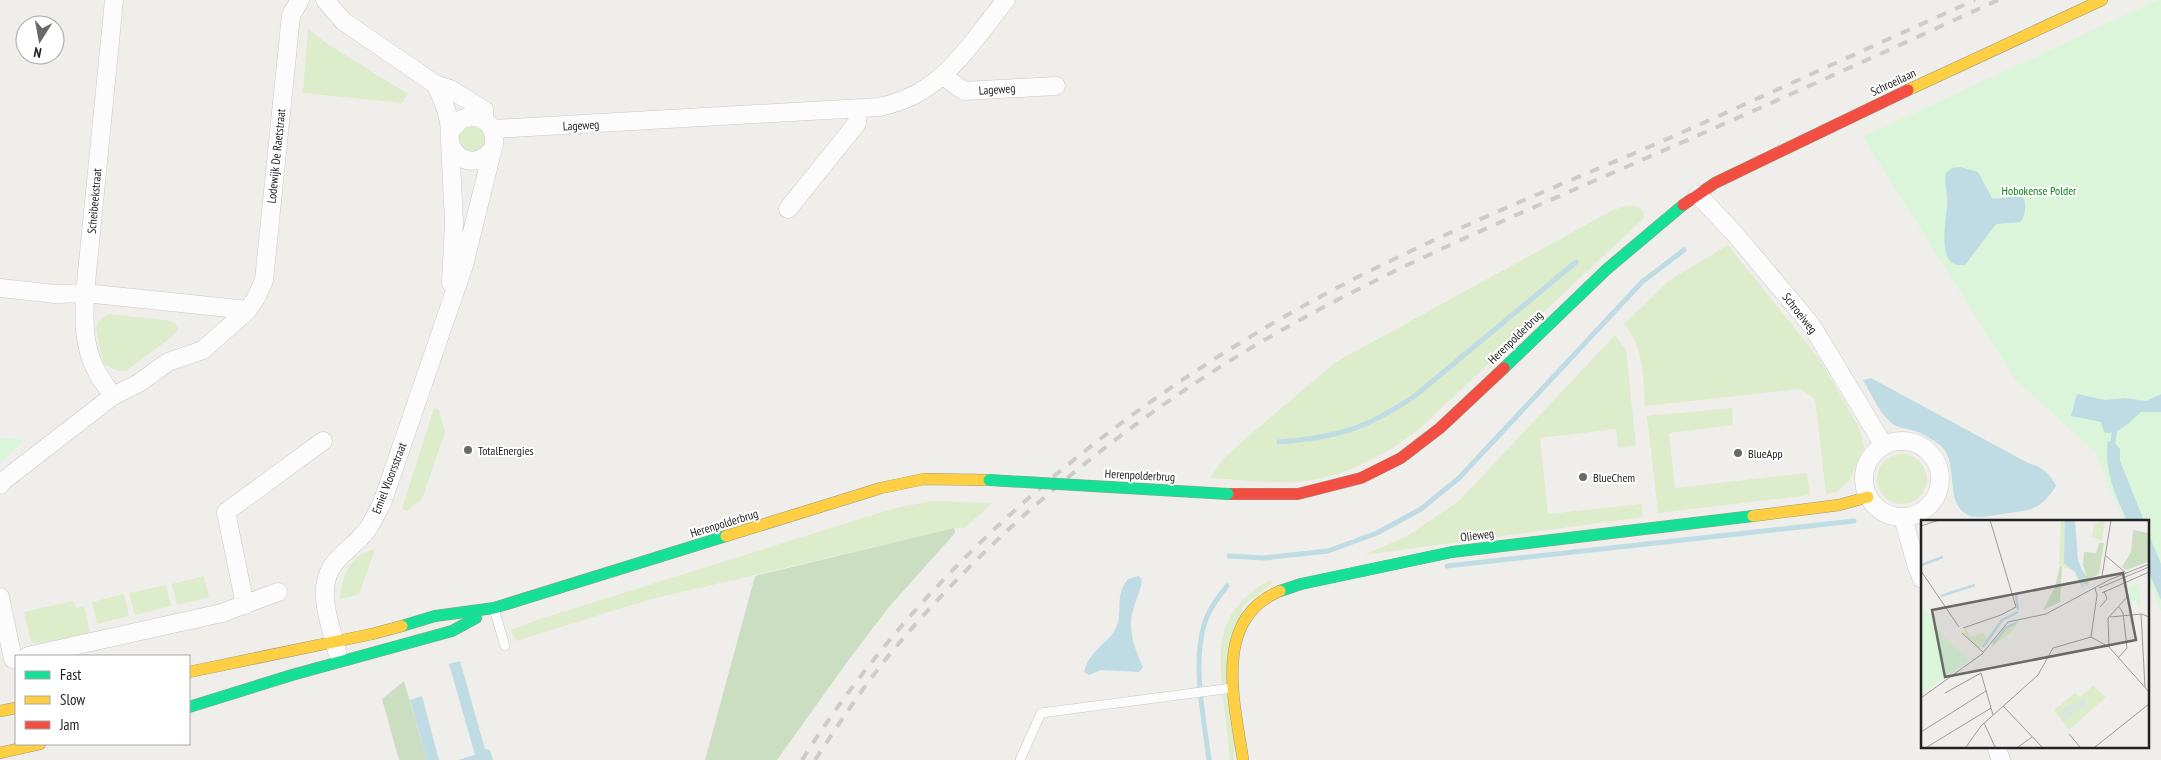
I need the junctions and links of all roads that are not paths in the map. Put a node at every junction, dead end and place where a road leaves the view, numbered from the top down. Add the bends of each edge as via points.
1 (114, 0) edge
2 (300, 0) edge
3 (325, 0) edge
4 (1006, 0) edge
5 (2102, 0) edge
6 (943, 76) junction
7 (435, 84) junction
8 (1056, 86) dead end
9 (858, 110) junction
10 (488, 124) junction
11 (451, 138) junction
12 (491, 151) junction
13 (1698, 195) junction
14 (788, 209) dead end
15 (0, 288) edge
16 (85, 293) junction
17 (450, 303) junction
18 (248, 310) junction
19 (113, 396) junction
20 (323, 441) dead end
21 (1884, 446) junction
22 (0, 485) edge
23 (1868, 497) junction
24 (1903, 518) junction
25 (1921, 577) edge
26 (278, 592) dead end
27 (0, 597) edge
28 (245, 605) junction
29 (494, 608) junction
30 (335, 642) junction
31 (504, 646) dead end
32 (32, 655) edge
33 (14, 659) edge
34 (339, 662) junction
35 (190, 672) edge
36 (1235, 688) junction
37 (190, 707) edge
38 (15, 708) edge
39 (0, 712) edge
40 (36, 745) edge
41 (1997, 748) edge
42 (0, 753) edge
43 (1020, 760) edge
44 (1243, 760) edge
45 (2002, 760) edge

1 - 16 street, Scheibeekstraat
2 - 18 street, Lodewijk De Raetstraat via 290,15 264,280
3 - 7 street via 343,21
4 - 6 street, Lageweg
5 - 13 street, Schroeilaan via 1841,121 1715,183
6 - 8 street, Lageweg via 964,92
6 - 9 street, Lageweg via 903,100
7 - 10 street via 450,89 484,110
7 - 11 street, Emiel Vloorsstraat via 446,104
9 - 10 street, Lageweg
9 - 14 street via 857,123
10 - 11 street via 467,117 457,122
10 - 12 street, Emiel Vloorsstraat via 494,144
11 - 12 street via 458,156 469,160 479,160
11 - 17 street, Emiel Vloorsstraat via 454,223
12 - 17 street, Emiel Vloorsstraat via 469,247
13 - 21 street, Schroeiweg via 1812,326
13 - 29 street, Herenpolderbrug, bridge via 1607,269 1440,428 1401,458 1361,478 1298,494 1228,494 924,479 881,488
15 - 16 street via 56,294
16 - 18 street
16 - 19 street, Scheibeekstraat via 87,346 95,369
17 - 30 street, Emiel Vloorsstraat via 382,502 369,527 334,561 329,572 325,599
18 - 19 street, Lodewijk De Raetstraat via 203,350 168,362 139,383
19 - 22 street, Lodewijk De Raetstraat
20 - 28 street via 226,512
21 - 23 street via 1869,459 1864,471
21 - 24 street via 1903,441 1916,444 1936,461 1940,474 1934,499 1914,516
23 - 24 street via 1876,508
23 - 36 street, Olieweg via 1812,509 1452,552 1289,587 1252,608 1242,622 1233,658
24 - 25 street
26 - 28 street
27 - 33 street
28 - 32 street
29 - 30 street, Herenpolderbrug via 434,616
29 - 31 lane
29 - 34 street, Herenpolderbrug via 452,631
30 - 34 street, Emiel Vloorsstraat
30 - 35 street
34 - 37 street
36 - 43 lane via 1041,713
36 - 44 street, Olieweg
38 - 39 street
40 - 42 street
41 - 45 street

